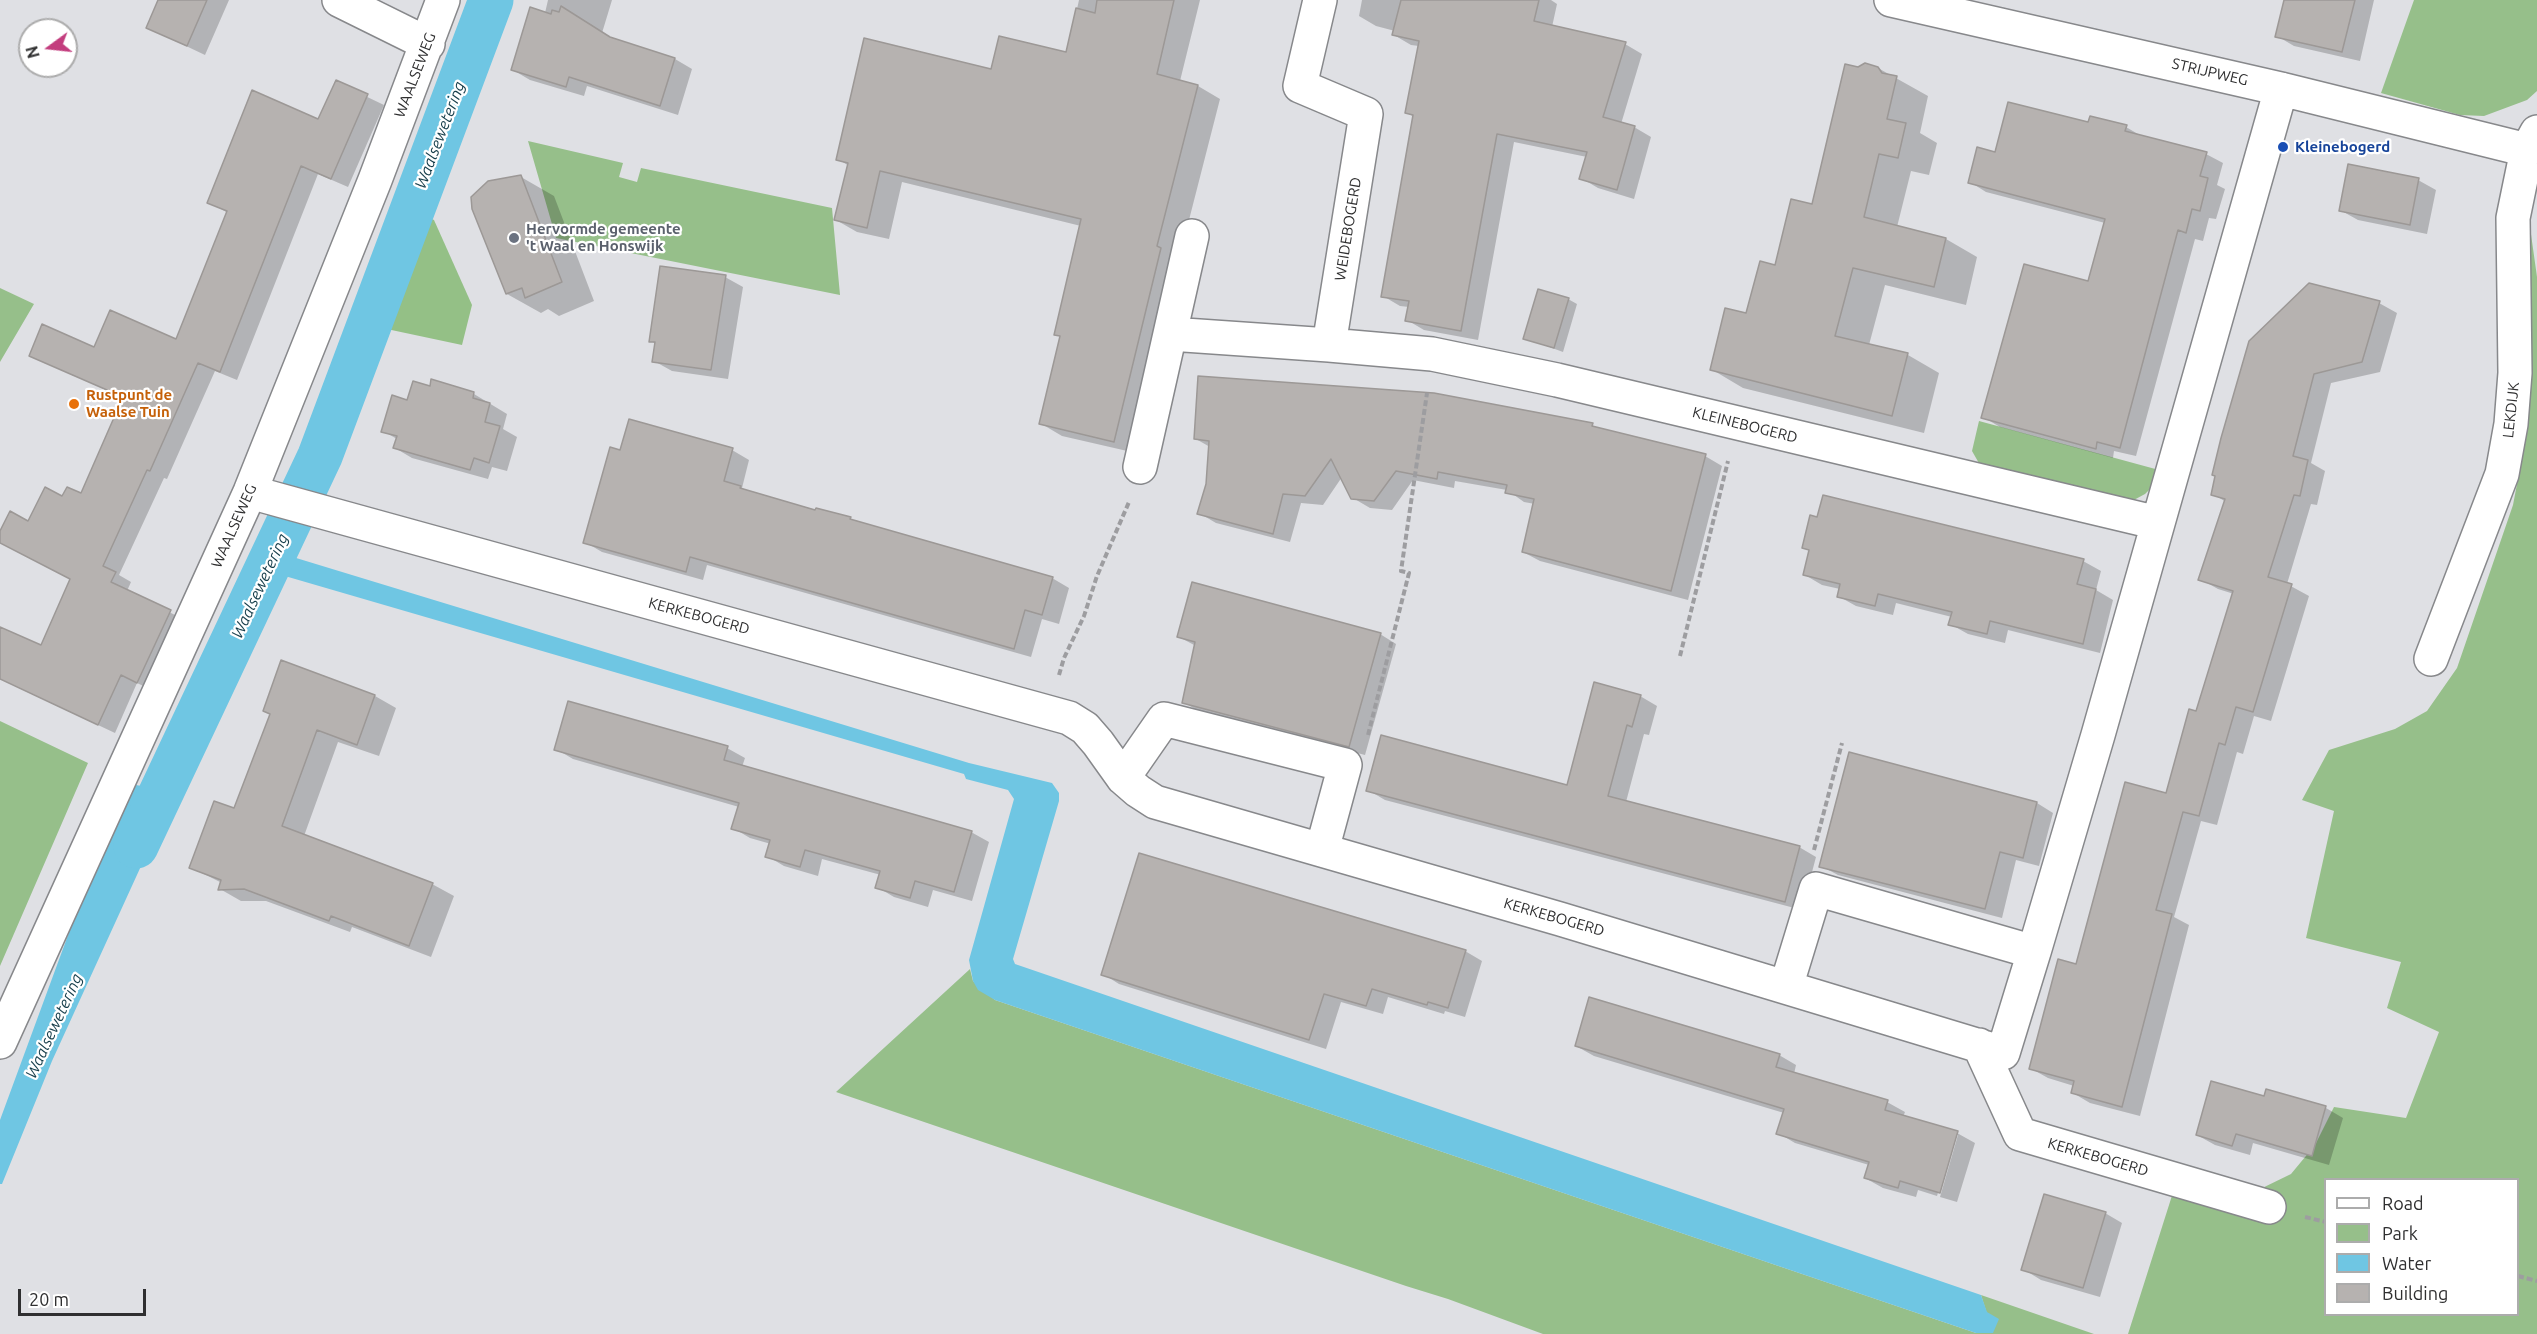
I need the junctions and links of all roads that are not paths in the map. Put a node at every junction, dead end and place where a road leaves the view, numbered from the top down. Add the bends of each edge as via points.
1 (339, 0) edge
2 (443, 0) edge
3 (1320, 0) edge
4 (1891, 0) edge
5 (428, 44) junction
6 (2281, 89) junction
7 (2532, 141) edge
8 (2537, 215) edge
9 (1192, 237) dead end
10 (1170, 334) junction
11 (1329, 345) junction
12 (1140, 467) road end
13 (250, 492) junction
14 (2158, 522) junction
15 (2431, 659) dead end
16 (1123, 778) junction
17 (1323, 850) junction
18 (2034, 952) junction
19 (1786, 987) junction
20 (0, 1042) edge
21 (1979, 1045) junction
22 (2269, 1207) dead end

1 - 5 street
2 - 5 street, WAALSEWEG
3 - 11 street, WEIDEBOGERD via 1300,86 1366,114
4 - 6 street, STRIJPWEG
5 - 13 street, WAALSEWEG
6 - 7 street, STRIJPWEG
6 - 14 street
7 - 8 street
7 - 15 street, LEKDIJK via 2512,218 2515,373 2502,474
9 - 10 street
10 - 11 street
10 - 12 street
11 - 14 street, KLEINEBOGERD via 1432,354 1557,380
13 - 16 street, KERKEBOGERD via 1069,718 1085,728
13 - 20 street, WAALSEWEG
14 - 18 street, KERKEBOGERD
16 - 17 street, KERKEBOGERD via 1155,802
16 - 17 street via 1164,718 1345,765
17 - 19 street, KERKEBOGERD
18 - 19 street via 1816,889
18 - 21 street, KERKEBOGERD via 2003,1053
19 - 21 street, KERKEBOGERD
21 - 22 street, KERKEBOGERD via 2020,1134

